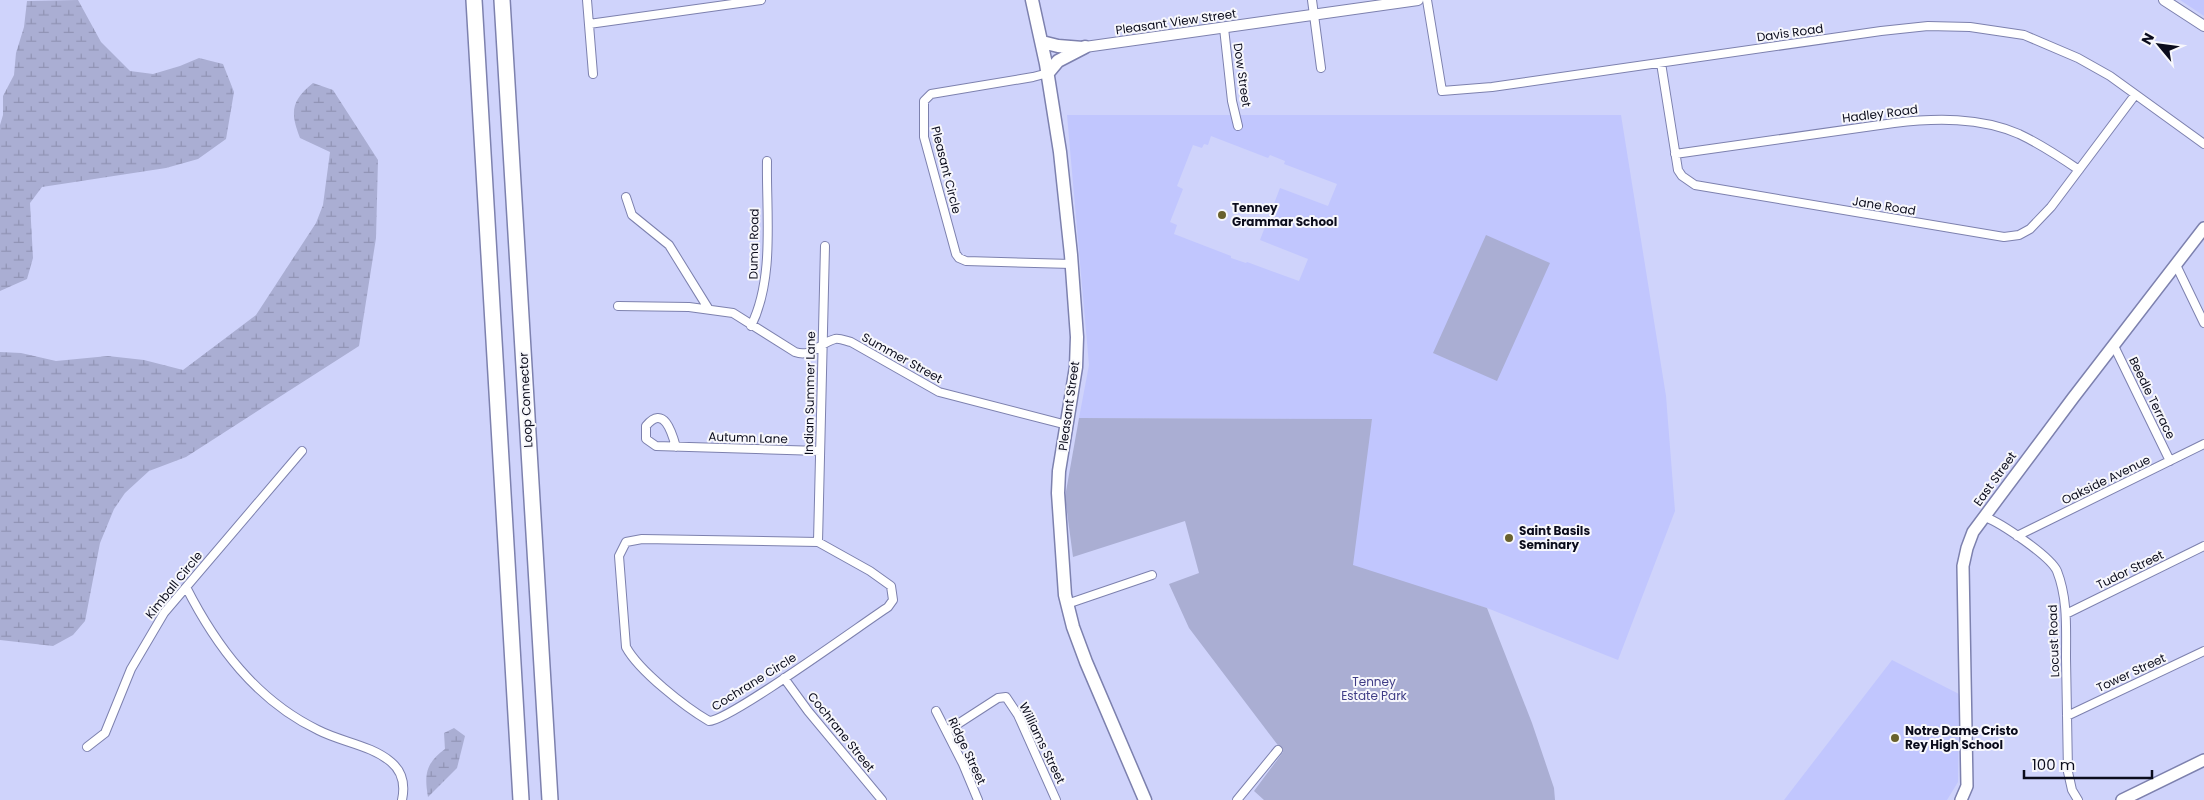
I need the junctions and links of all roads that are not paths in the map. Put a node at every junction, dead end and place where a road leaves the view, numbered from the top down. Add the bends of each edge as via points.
1 (474, 0) edge
2 (502, 0) edge
3 (587, 0) edge
4 (762, 0) edge
5 (1032, 0) edge
6 (1312, 0) edge
7 (1418, 0) edge
8 (1427, 0) edge
9 (2164, 0) edge
10 (1314, 15) junction
11 (589, 24) junction
12 (2204, 26) edge
13 (1224, 28) junction
14 (1042, 42) junction
15 (1085, 47) junction
16 (1661, 63) junction
17 (1321, 68) dead end
18 (1048, 73) junction
19 (593, 74) dead end
20 (2135, 95) junction
21 (1238, 126) dead end
22 (2204, 144) edge
23 (1675, 154) junction
24 (767, 161) dead end
25 (2079, 170) junction
26 (626, 198) dead end
27 (2204, 228) edge
28 (825, 246) dead end
29 (1072, 264) junction
30 (2176, 265) junction
31 (618, 306) dead end
32 (708, 308) junction
33 (2204, 323) edge
34 (751, 326) junction
35 (821, 346) junction
36 (2114, 346) junction
37 (1067, 424) junction
38 (2204, 444) edge
39 (676, 447) junction
40 (302, 451) dead end
41 (820, 451) junction
42 (2170, 461) junction
43 (1985, 517) junction
44 (2017, 536) junction
45 (818, 542) junction
46 (2204, 546) edge
47 (1152, 576) dead end
48 (186, 587) junction
49 (1067, 604) junction
50 (2066, 614) junction
51 (2204, 650) edge
52 (784, 678) junction
53 (936, 711) dead end
54 (2067, 716) junction
55 (947, 731) junction
56 (87, 746) dead end
57 (1278, 750) dead end
58 (2204, 760) edge
59 (2132, 798) edge
60 (402, 800) edge
61 (521, 800) edge
62 (550, 800) edge
63 (882, 800) edge
64 (978, 800) edge
65 (1056, 800) edge
66 (1144, 800) edge
67 (1237, 800) edge
68 (1961, 800) edge
69 (2078, 800) edge

1 - 61 highway
2 - 62 highway, Loop Connector
3 - 11 street
4 - 11 street
5 - 14 main road, Pleasant Street
6 - 10 street
7 - 10 street, Pleasant View Street
8 - 16 street, Davis Road via 1442,92
9 - 12 street
10 - 13 street, Pleasant View Street
10 - 17 street
11 - 19 street
13 - 15 street, Pleasant View Street
13 - 21 street, Dow Street
14 - 15 main road
14 - 18 main road, Pleasant Street
15 - 18 main road via 1058,61
16 - 20 street, Davis Road via 1907,28 1963,26 2024,34 2045,42 2094,67
16 - 23 street, Jane Road
18 - 29 main road, Pleasant Street
18 - 29 street, Pleasant Circle via 931,94 924,101 924,138 959,258 966,261
20 - 22 street, Davis Road
20 - 25 street, Jane Road
23 - 25 street, Hadley Road via 1894,123 1946,120 1997,126 2019,134
23 - 25 street, Jane Road via 1678,170 1695,186 2004,237 2030,229
24 - 34 street, Duma Road via 766,274 761,304
26 - 32 street via 632,215 669,245
27 - 30 main road, East Street
28 - 35 street, Indian Summer Lane
29 - 37 main road, Pleasant Street via 1077,356
30 - 33 street
30 - 36 main road, East Street
31 - 32 street, Summer Street
32 - 34 street, Summer Street via 733,313
34 - 35 street, Summer Street via 803,355
35 - 37 street, Summer Street via 837,339 851,342 939,392
35 - 41 street, Indian Summer Lane
36 - 42 street, Beedle Terrace
36 - 43 main road, East Street
37 - 49 main road, Pleasant Street via 1058,493
38 - 42 street, Oakside Avenue
39 - 39 street, Autumn Lane via 666,422 653,420 646,426 646,439 652,445
39 - 41 street, Autumn Lane
40 - 48 street, Kimball Circle
41 - 45 street, Indian Summer Lane
42 - 44 street, Oakside Avenue
43 - 44 street, Locust Road
43 - 68 main road, East Street via 1974,532 1963,566 1967,786
44 - 50 street, Locust Road via 2056,570
45 - 52 street, Cochrane Circle via 891,586 893,600 888,607
45 - 52 street, Cochrane Circle via 642,539 626,542 619,556 626,647 630,655 699,715 714,721
46 - 50 street, Tudor Street
47 - 49 street
48 - 56 street, Kimball Circle via 164,613 141,649 105,733
48 - 60 street via 222,649 250,682 303,723 376,753 392,763 403,781
49 - 66 main road, Pleasant Street via 1086,662
50 - 54 street, Locust Road
51 - 54 street, Tower Street
52 - 63 street, Cochrane Street
53 - 55 street, Ridge Street
54 - 69 street, Locust Road via 2068,772
55 - 64 street, Ridge Street
55 - 65 street, Williams Street via 998,698 1006,697 1018,715
57 - 67 street
58 - 59 main road

